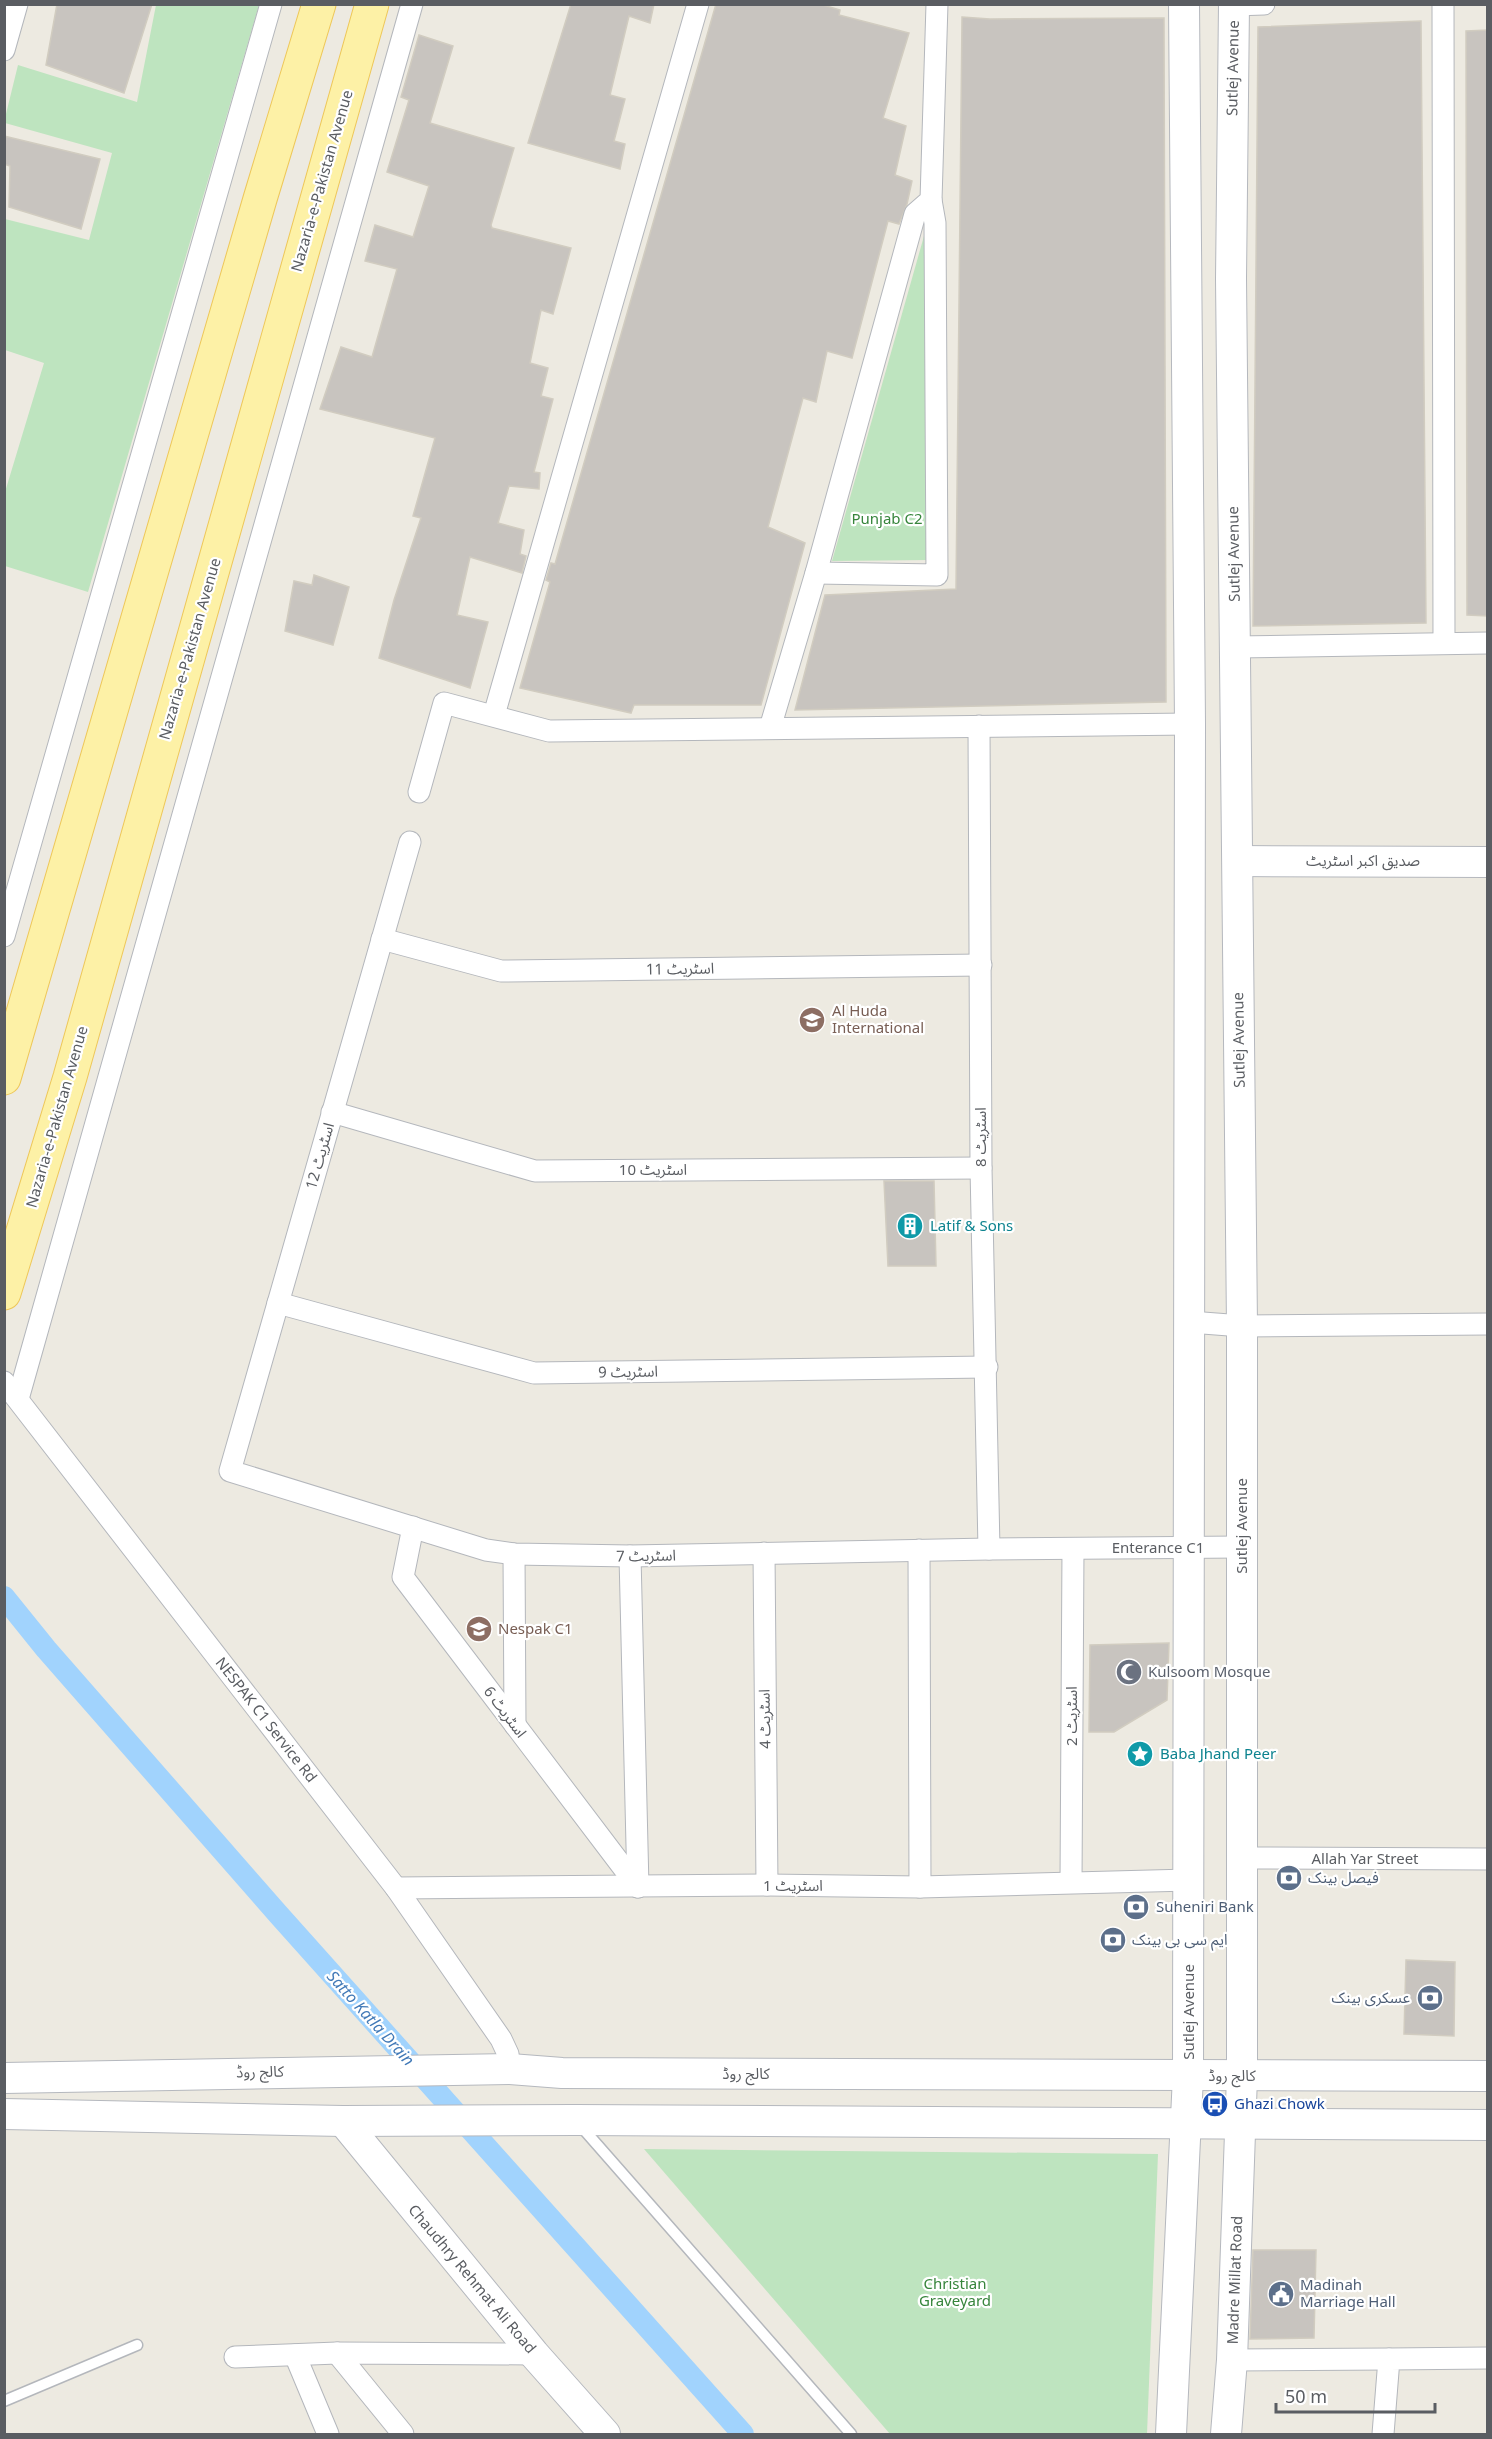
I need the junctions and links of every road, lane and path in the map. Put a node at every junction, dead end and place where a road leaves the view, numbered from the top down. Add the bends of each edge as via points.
1 (17, 4) edge
2 (271, 4) edge
3 (319, 4) edge
4 (334, 4) edge
5 (355, 4) edge
6 (372, 4) edge
7 (412, 4) edge
8 (699, 4) edge
9 (937, 4) edge
10 (1184, 4) edge
11 (1264, 4) edge
12 (1443, 4) edge
13 (1234, 5) edge
14 (4, 50) edge
15 (260, 199) junction
16 (316, 200) junction
17 (931, 200) junction
18 (1185, 276) junction
19 (1231, 279) junction
20 (816, 573) junction
21 (1444, 643) junction
22 (1488, 643) edge
23 (1235, 647) junction
24 (494, 715) junction
25 (1190, 724) junction
26 (979, 726) junction
27 (770, 728) junction
28 (418, 792) dead end
29 (410, 842) dead end
30 (1238, 861) junction
31 (1488, 862) edge
32 (4, 936) edge
33 (382, 939) junction
34 (981, 965) junction
35 (4, 1078) edge
36 (332, 1112) junction
37 (981, 1168) junction
38 (4, 1293) edge
39 (278, 1303) junction
40 (1190, 1322) junction
41 (1488, 1324) edge
42 (1242, 1326) junction
43 (987, 1367) junction
44 (4, 1382) edge
45 (18, 1400) junction
46 (230, 1471) joint
47 (413, 1527) junction
48 (1242, 1547) junction
49 (1190, 1548) junction
50 (989, 1549) junction
51 (1073, 1549) junction
52 (919, 1550) junction
53 (764, 1553) junction
54 (514, 1554) junction
55 (630, 1556) junction
56 (515, 1725) junction
57 (1242, 1858) junction
58 (1488, 1859) edge
59 (1189, 1880) junction
60 (1071, 1882) junction
61 (767, 1885) junction
62 (638, 1887) junction
63 (920, 1887) junction
64 (396, 1888) junction
65 (509, 2062) junction
66 (1188, 2076) junction
67 (1242, 2076) junction
68 (1488, 2076) edge
69 (4, 2078) edge
70 (4, 2114) edge
71 (575, 2120) junction
72 (353, 2121) junction
73 (1187, 2124) junction
74 (1241, 2125) junction
75 (1488, 2125) edge
76 (136, 2345) dead end
77 (337, 2354) junction
78 (534, 2354) junction
79 (295, 2355) junction
80 (235, 2357) dead end
81 (1488, 2358) edge
82 (1389, 2359) junction
83 (1232, 2360) junction
84 (4, 2401) edge
85 (328, 2434) edge
86 (404, 2434) edge
87 (605, 2434) edge
88 (851, 2434) edge
89 (1171, 2434) edge
90 (1226, 2434) edge
91 (1383, 2434) edge

1 - 14 street
2 - 32 street
3 - 15 main road
4 - 15 main road via 282,175
5 - 16 main road via 306,176
6 - 16 main road, Nazaria-e-Pakistan Avenue
7 - 45 street
8 - 24 street
9 - 17 street
10 - 18 street, Sutlej Avenue
11 - 13 street
12 - 21 street
13 - 19 street, Sutlej Avenue
15 - 35 main road
16 - 38 main road, Nazaria-e-Pakistan Avenue via 70,1077
17 - 20 street via 915,214
17 - 20 street via 935,223 937,575
18 - 19 street
18 - 25 street, Sutlej Avenue
19 - 23 street, Sutlej Avenue
20 - 27 street
21 - 22 street
21 - 23 street
23 - 30 street, Sutlej Avenue
24 - 27 street via 549,731
24 - 28 street via 444,703
25 - 26 street
25 - 40 street, Sutlej Avenue
26 - 27 street
26 - 34 street, اسٹریٹ 8
29 - 33 street, اسٹریٹ 12
30 - 31 street, صدیق اکبر اسٹریٹ
30 - 42 street, Sutlej Avenue
33 - 34 street, اسٹریٹ 11 via 501,970
33 - 36 street, اسٹریٹ 12
34 - 37 street, اسٹریٹ 8
36 - 37 street, اسٹریٹ 10 via 535,1171
36 - 39 street, اسٹریٹ 12
37 - 43 street, اسٹریٹ 8
39 - 43 street, اسٹریٹ 9 via 534,1373
39 - 46 street, اسٹریٹ 12
40 - 42 street
40 - 49 street, Sutlej Avenue
41 - 42 street
42 - 48 street, Sutlej Avenue
43 - 50 street, اسٹریٹ 8
44 - 45 street, NESPAK C1 Service Rd
45 - 64 street, NESPAK C1 Service Rd
46 - 47 street, اسٹریٹ 7
47 - 54 street, اسٹریٹ 7 via 486,1550
47 - 56 street, اسٹریٹ 6 via 403,1577
48 - 49 street, Enterance C1
48 - 57 street, Sutlej Avenue
49 - 51 street, Enterance C1
49 - 59 street, Sutlej Avenue
50 - 51 street, اسٹریٹ 7
50 - 52 street, اسٹریٹ 7
51 - 60 street, اسٹریٹ 2
52 - 53 street, اسٹریٹ 7
52 - 63 street
53 - 55 street, اسٹریٹ 7
53 - 61 street, اسٹریٹ 4
54 - 55 street, اسٹریٹ 7
54 - 56 street
55 - 62 street
56 - 62 street, اسٹریٹ 6
57 - 58 street, Allah Yar Street
57 - 67 street, Sutlej Avenue
59 - 60 street, اسٹریٹ 1
59 - 66 street, Sutlej Avenue
60 - 63 street, اسٹریٹ 1
61 - 62 street, اسٹریٹ 1
61 - 63 street, اسٹریٹ 1
62 - 64 street, اسٹریٹ 1
64 - 65 street, NESPAK C1 Service Rd via 501,2039
65 - 66 street, کالج روڈ via 562,2073
65 - 69 street, کالج روڈ via 332,2071
66 - 67 street, کالج روڈ
66 - 73 street, Sutlej Avenue
67 - 68 street, کالج روڈ
67 - 74 street, Madre Millat Road
70 - 72 street
71 - 72 street
71 - 73 street
71 - 88 lane
72 - 78 street, Chaudhry Rehmat Ali Road
73 - 74 street
73 - 89 street, Sutlej Avenue
74 - 75 street
74 - 83 street, Madre Millat Road
76 - 84 lane
77 - 78 street
77 - 79 street
77 - 86 street
78 - 87 street, Chaudhry Rehmat Ali Road
79 - 80 street
79 - 85 street
81 - 82 street
82 - 83 street
82 - 91 street
83 - 90 street, Madre Millat Road

